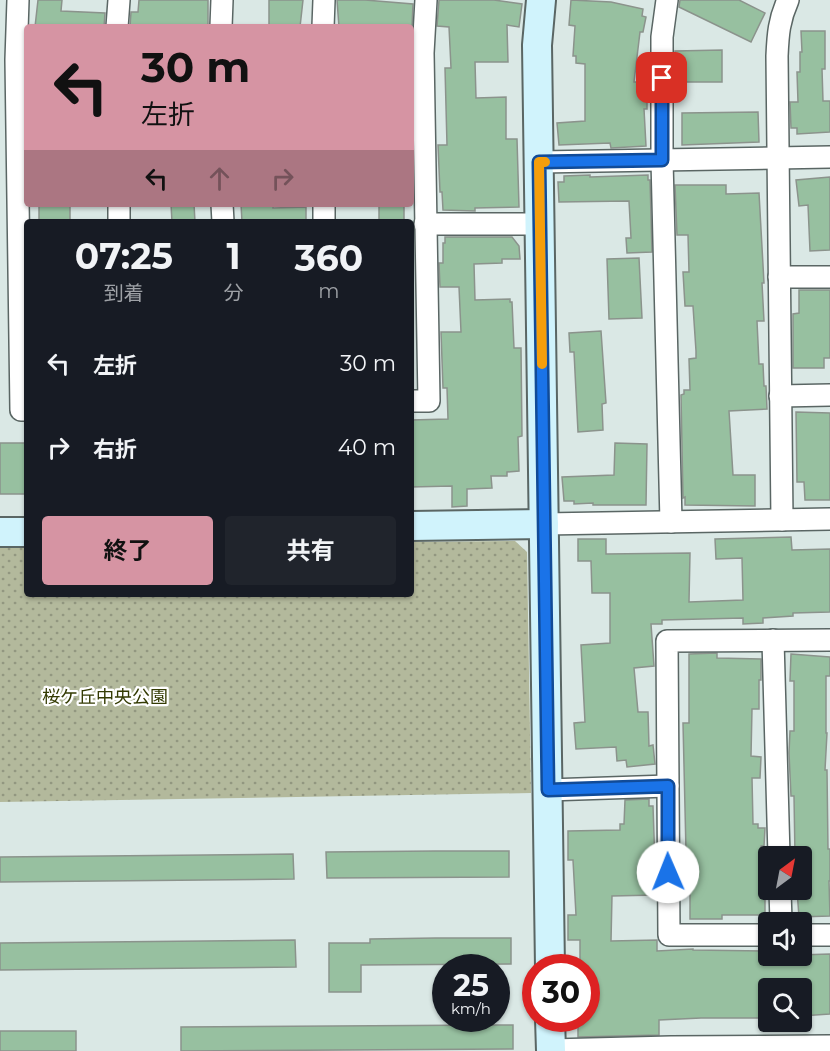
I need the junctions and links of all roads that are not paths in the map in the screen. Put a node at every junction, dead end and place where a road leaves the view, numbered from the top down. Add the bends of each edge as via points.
1 (18, 0) edge
2 (119, 0) edge
3 (222, 0) edge
4 (324, 0) edge
5 (426, 0) edge
6 (541, 0) edge
7 (667, 0) edge
8 (788, 0) edge
9 (117, 24) edge
10 (221, 24) edge
11 (323, 24) edge
12 (417, 53) edge
13 (21, 60) edge
14 (830, 157) edge
15 (778, 158) junction
16 (662, 160) junction
17 (539, 162) junction
18 (425, 224) junction
19 (540, 224) junction
20 (9, 230) edge
21 (779, 277) junction
22 (830, 277) edge
23 (830, 395) edge
24 (780, 396) junction
25 (414, 401) edge
26 (24, 410) edge
27 (830, 519) edge
28 (782, 520) junction
29 (671, 522) junction
30 (544, 524) junction
31 (414, 526) edge
32 (0, 532) edge
33 (24, 532) edge
34 (773, 640) junction
35 (830, 640) edge
36 (668, 786) junction
37 (548, 790) junction
38 (779, 846) edge
39 (758, 935) edge
40 (812, 935) edge
41 (830, 935) edge
42 (550, 954) edge
43 (550, 1032) edge
44 (830, 1046) edge
45 (781, 1048) edge
46 (671, 1049) edge
47 (551, 1051) edge

1 - 13 street
2 - 9 street
3 - 10 street
4 - 11 street
5 - 12 street
6 - 17 street via 537,45
7 - 16 street via 662,37
8 - 15 street via 778,31
12 - 18 street
13 - 20 street
14 - 15 street
15 - 16 street
15 - 21 street
16 - 17 street
16 - 29 street
17 - 19 street
18 - 19 street
18 - 25 street via 429,401
19 - 30 street
20 - 26 street
21 - 22 street
21 - 24 street
23 - 24 street
24 - 28 street
27 - 28 street
28 - 29 street
29 - 30 street
30 - 31 street
30 - 37 street
32 - 33 street
34 - 35 street
34 - 36 street via 667,641
34 - 38 street
36 - 37 street
36 - 39 street via 669,935
37 - 42 street
40 - 41 street
43 - 47 street
44 - 45 street
45 - 46 street
46 - 47 street

